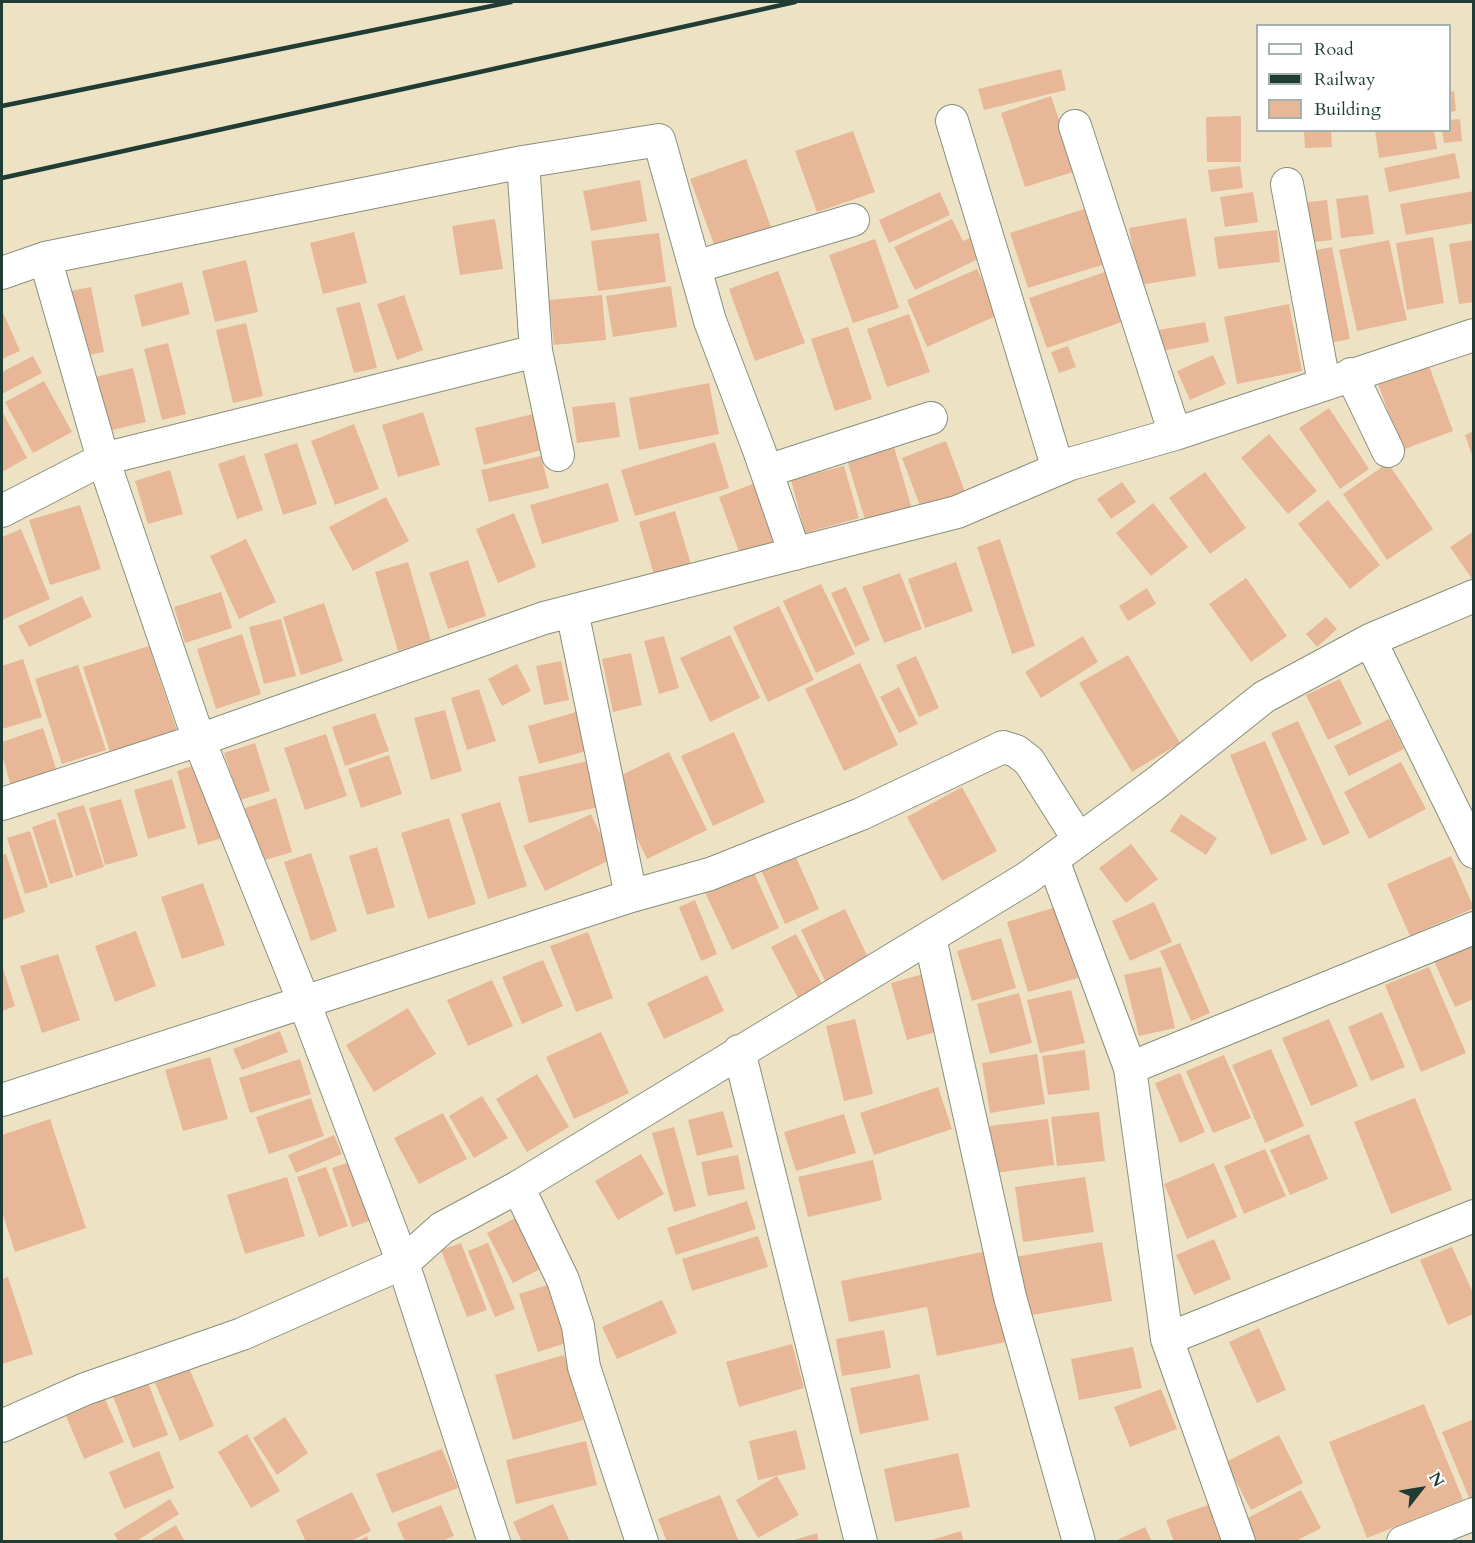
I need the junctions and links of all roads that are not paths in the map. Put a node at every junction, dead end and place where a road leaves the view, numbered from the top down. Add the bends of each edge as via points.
1 (952, 121) dead end
2 (1075, 126) dead end
3 (523, 162) junction
4 (1287, 184) dead end
5 (853, 220) dead end
6 (45, 258) junction
7 (694, 267) junction
8 (2, 273) edge
9 (1473, 335) edge
10 (536, 351) junction
11 (1337, 378) junction
12 (931, 418) dead end
13 (1175, 434) junction
14 (1388, 451) dead end
15 (558, 455) dead end
16 (103, 459) junction
17 (1058, 469) junction
18 (767, 471) junction
19 (2, 511) edge
20 (795, 554) junction
21 (1473, 596) edge
22 (572, 611) junction
23 (1370, 640) junction
24 (199, 740) junction
25 (2, 804) edge
26 (1079, 840) junction
27 (1473, 852) edge
28 (1053, 860) junction
29 (631, 896) junction
30 (1473, 928) edge
31 (930, 938) junction
32 (304, 1002) junction
33 (739, 1051) junction
34 (1130, 1068) junction
35 (2, 1100) edge
36 (519, 1187) junction
37 (1473, 1216) edge
38 (403, 1263) junction
39 (1167, 1339) junction
40 (2, 1426) edge
41 (1473, 1514) edge
42 (494, 1542) edge
43 (642, 1542) edge
44 (861, 1542) edge
45 (1078, 1542) edge
46 (1239, 1542) edge
47 (1403, 1542) edge

1 - 17 street
2 - 13 street
3 - 6 street
3 - 7 street via 659,140
3 - 10 street
4 - 11 street
5 - 7 street
6 - 8 street
6 - 16 street
7 - 18 street via 710,321
9 - 11 street
10 - 15 street
10 - 16 street
11 - 13 street
11 - 14 street
12 - 18 street
13 - 17 street
16 - 19 street
16 - 24 street
17 - 20 street via 957,512
18 - 20 street
20 - 22 street
21 - 23 street
22 - 24 street
22 - 29 street
23 - 26 street via 1264,697
23 - 27 street
24 - 25 street
24 - 32 street
26 - 28 street
26 - 29 street via 1029,760 1003,747 861,814 721,870
28 - 31 street
28 - 34 street
29 - 32 street
30 - 34 street
31 - 33 street
31 - 45 street via 1010,1297
32 - 35 street
32 - 38 street
33 - 36 street
33 - 44 street
34 - 39 street
36 - 38 street via 442,1228
36 - 43 street via 563,1280 578,1326 584,1367
37 - 39 street
38 - 40 street via 242,1334 85,1389
38 - 42 street
39 - 46 street
41 - 47 street

